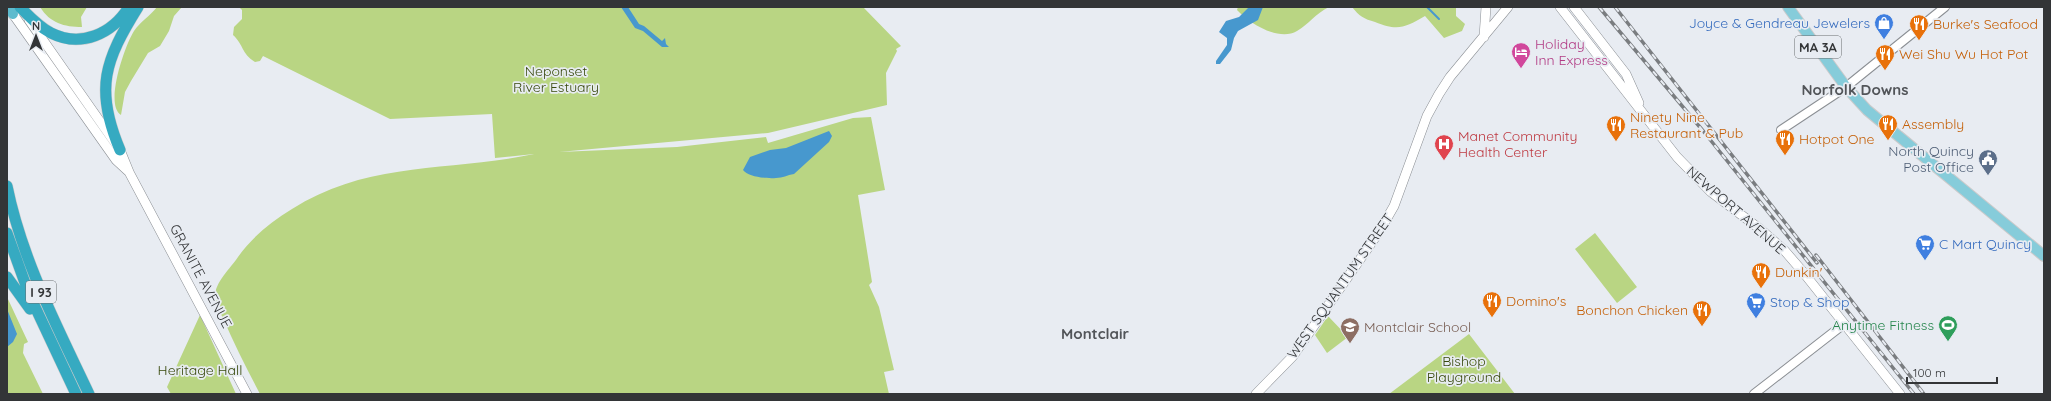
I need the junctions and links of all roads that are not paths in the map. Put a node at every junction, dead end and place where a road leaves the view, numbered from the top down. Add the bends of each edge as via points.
1 (129, 7) edge
2 (138, 7) edge
3 (1486, 7) edge
4 (1492, 7) edge
5 (1508, 7) edge
6 (1560, 7) edge
7 (1574, 7) edge
8 (1788, 7) edge
9 (1945, 7) edge
10 (15, 9) edge
11 (1500, 17) junction
12 (1484, 37) junction
13 (1846, 87) junction
14 (1643, 112) junction
15 (1781, 130) dead end
16 (120, 150) junction
17 (129, 172) junction
18 (7, 186) edge
19 (7, 208) edge
20 (7, 233) edge
21 (7, 251) edge
22 (2044, 256) edge
23 (7, 277) edge
24 (30, 309) junction
25 (1844, 324) junction
26 (70, 394) edge
27 (76, 394) edge
28 (83, 394) edge
29 (89, 394) edge
30 (247, 394) edge
31 (1256, 394) edge
32 (1754, 394) edge
33 (1900, 394) edge

1 - 10 highway via 120,20 108,30 96,36 80,39 52,33
2 - 16 highway via 116,44 106,77 108,114
3 - 12 main road
4 - 11 main road
5 - 11 main road, WEST SQUANTUM STREET
6 - 14 main road, NEWPORT AVENUE
7 - 14 main road via 1630,80
8 - 13 main road, MA 3A
9 - 13 street
10 - 16 main road, GRANITE AVENUE
10 - 17 main road, GRANITE AVENUE via 116,160
11 - 12 main road, WEST SQUANTUM STREET
12 - 31 main road, WEST SQUANTUM STREET via 1450,77 1432,106 1394,206 1380,232 1293,356
13 - 15 street
13 - 22 main road, MA 3A via 1858,102 1883,124
14 - 25 main road, NEWPORT AVENUE via 1671,151 1691,173 1784,250
16 - 17 main road, GRANITE AVENUE
17 - 30 main road, GRANITE AVENUE
18 - 29 highway, I 93 via 35,278
19 - 28 highway, I 93 via 30,280
20 - 27 highway, I 93 via 29,294
21 - 24 highway, I 93
23 - 24 highway
24 - 26 highway, I 93
25 - 32 street
25 - 33 main road, NEWPORT AVENUE

